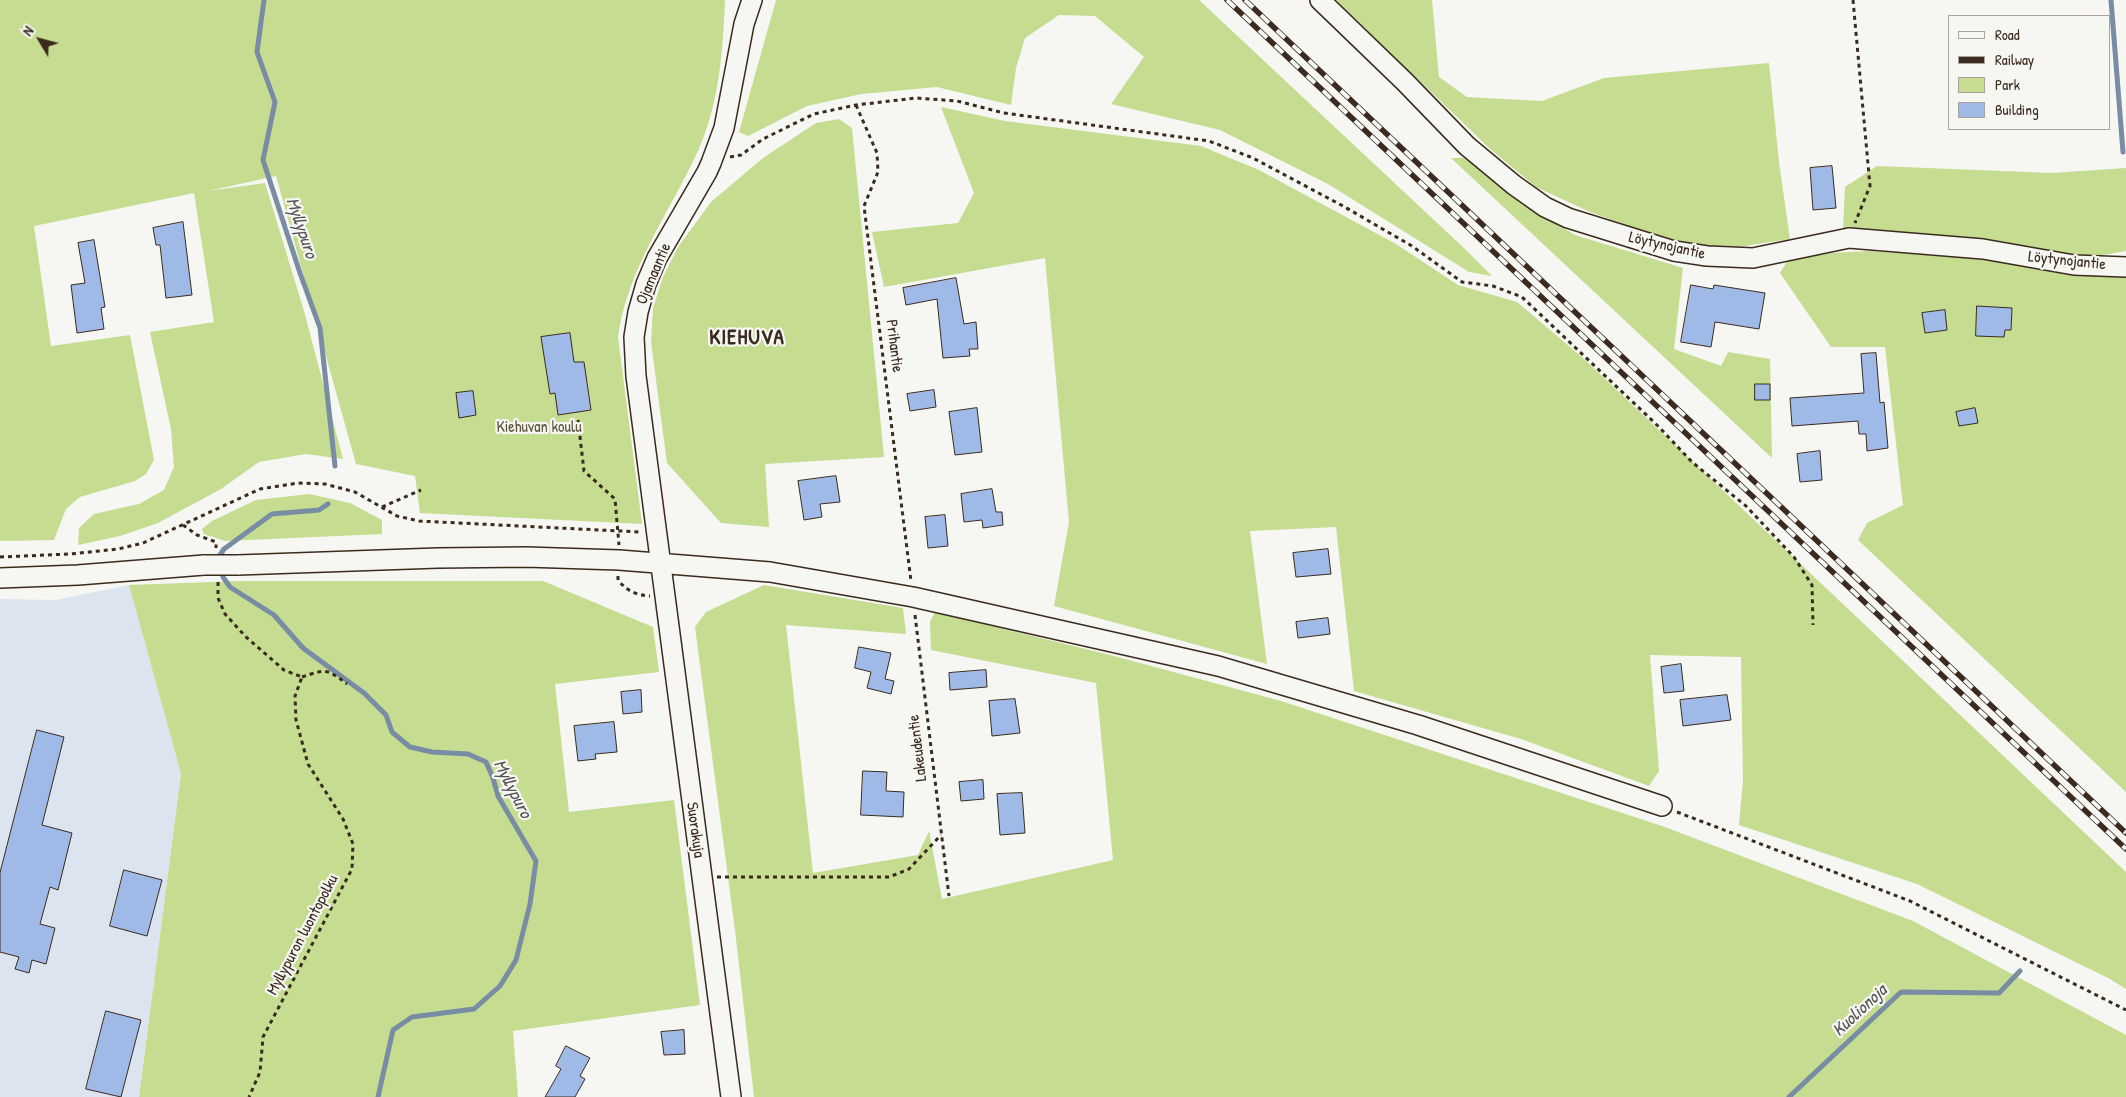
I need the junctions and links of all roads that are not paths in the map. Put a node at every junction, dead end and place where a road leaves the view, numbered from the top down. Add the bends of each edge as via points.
1 (752, 0) edge
2 (1320, 0) edge
3 (2126, 267) edge
4 (660, 562) junction
5 (0, 578) edge
6 (1662, 806) road end
7 (731, 1097) edge

1 - 4 street, Ojamaantie via 744,24 724,128 707,172 657,258 638,312 634,337 636,376
2 - 3 street, Löytynojantie via 1467,146 1514,185 1545,207 1568,218 1674,251 1707,256 1754,258 1849,238 1983,249 2074,266
4 - 5 street, bridge via 526,557 438,558
4 - 6 street via 770,572 913,597 1218,666 1418,725
4 - 7 street, Suorakuja

